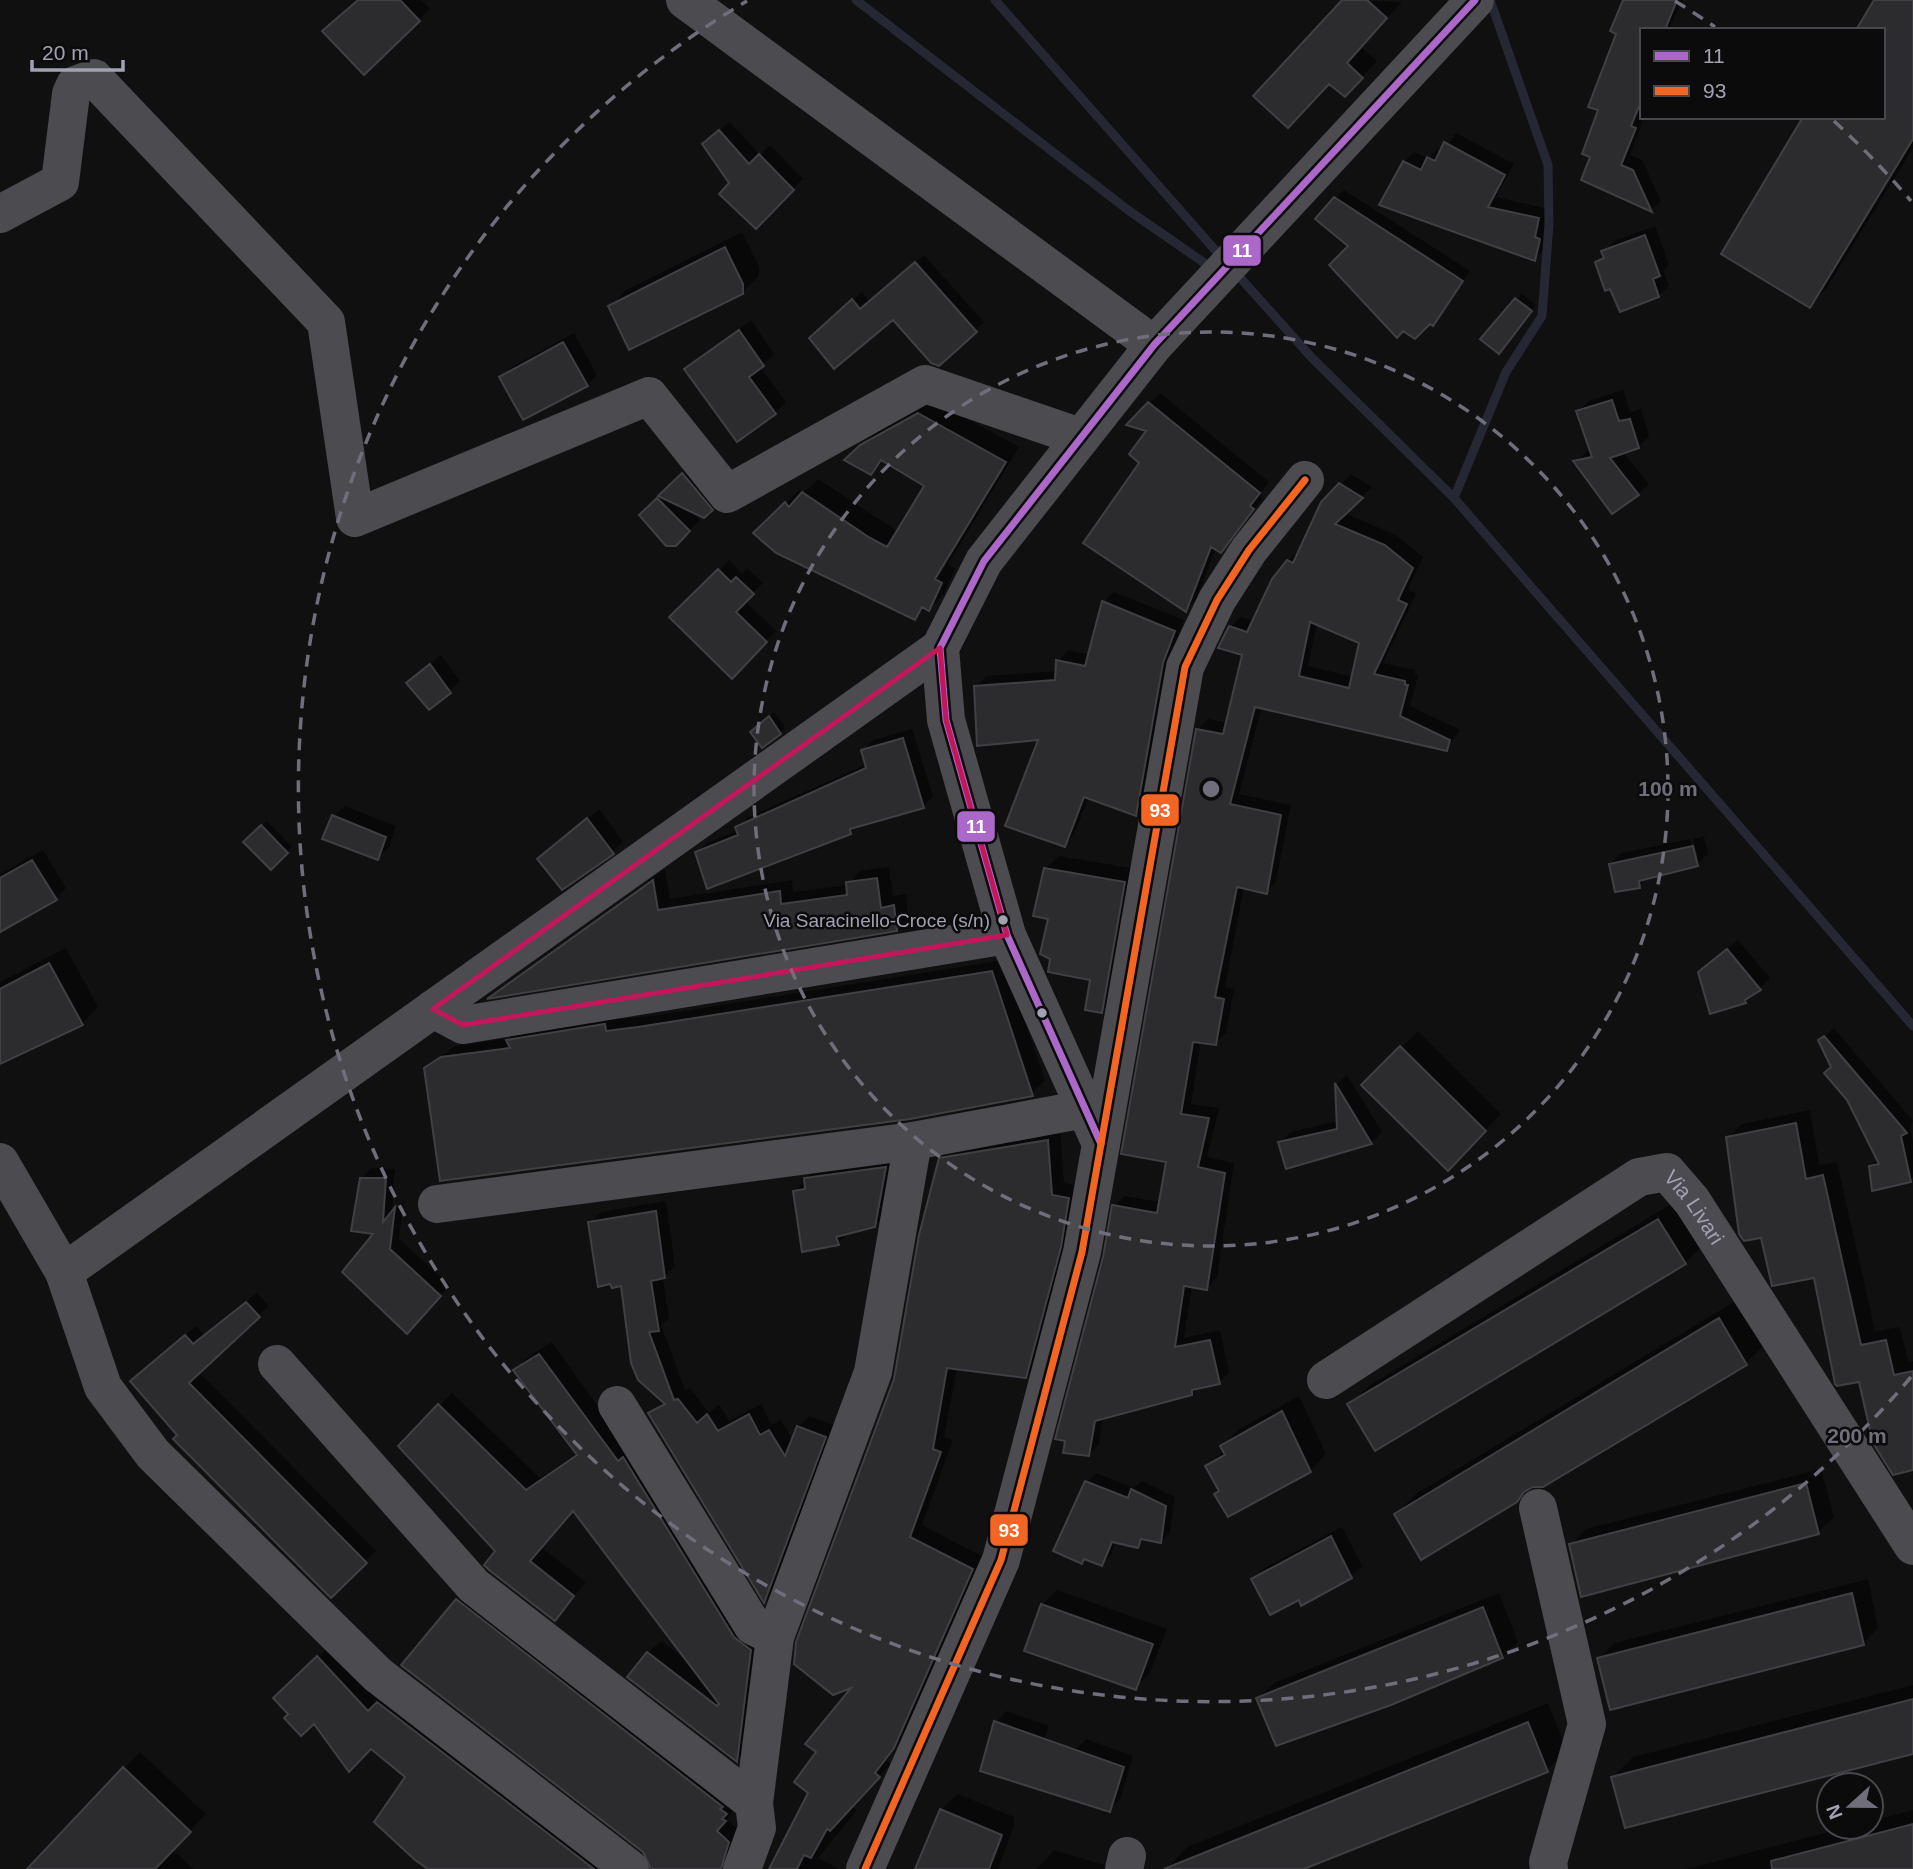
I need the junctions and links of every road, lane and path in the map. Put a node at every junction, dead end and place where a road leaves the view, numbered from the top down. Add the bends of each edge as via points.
1 (685, 0) edge
2 (1459, 8) edge
3 (0, 214) edge
4 (1161, 337) junction
5 (1080, 437) junction
6 (1304, 480) dead end
7 (940, 648) junction
8 (1007, 935) junction
9 (433, 1009) junction
10 (1085, 1109) junction
11 (913, 1141) junction
12 (1101, 1144) junction
13 (0, 1162) edge
14 (437, 1203) dead end
15 (64, 1272) junction
16 (277, 1364) dead end
17 (1326, 1380) dead end
18 (617, 1405) dead end
19 (1538, 1508) dead end
20 (1913, 1546) edge
21 (775, 1637) junction
22 (754, 1803) junction
23 (630, 1869) edge
24 (742, 1869) edge
25 (865, 1869) edge
26 (1549, 1869) edge

1 - 4 street
2 - 4 street
3 - 5 street via 61,182 71,93 75,85 94,78 326,322 355,518 649,396 727,494 925,384
4 - 5 street
5 - 7 street via 984,561
6 - 12 street via 1217,600 1185,667
7 - 8 street via 946,720
7 - 9 street
8 - 9 street via 463,1025
8 - 10 street
9 - 15 street
10 - 11 street
10 - 12 street
11 - 14 street
11 - 21 street via 873,1372
12 - 25 street via 1082,1252 1001,1560
13 - 15 street
15 - 23 street via 103,1387 153,1454 378,1675
16 - 22 street via 474,1586
17 - 20 street, Via Livari via 1639,1177 1667,1172 1692,1201
18 - 21 street via 753,1626
19 - 26 street via 1587,1724
21 - 22 street
22 - 24 street via 757,1828

